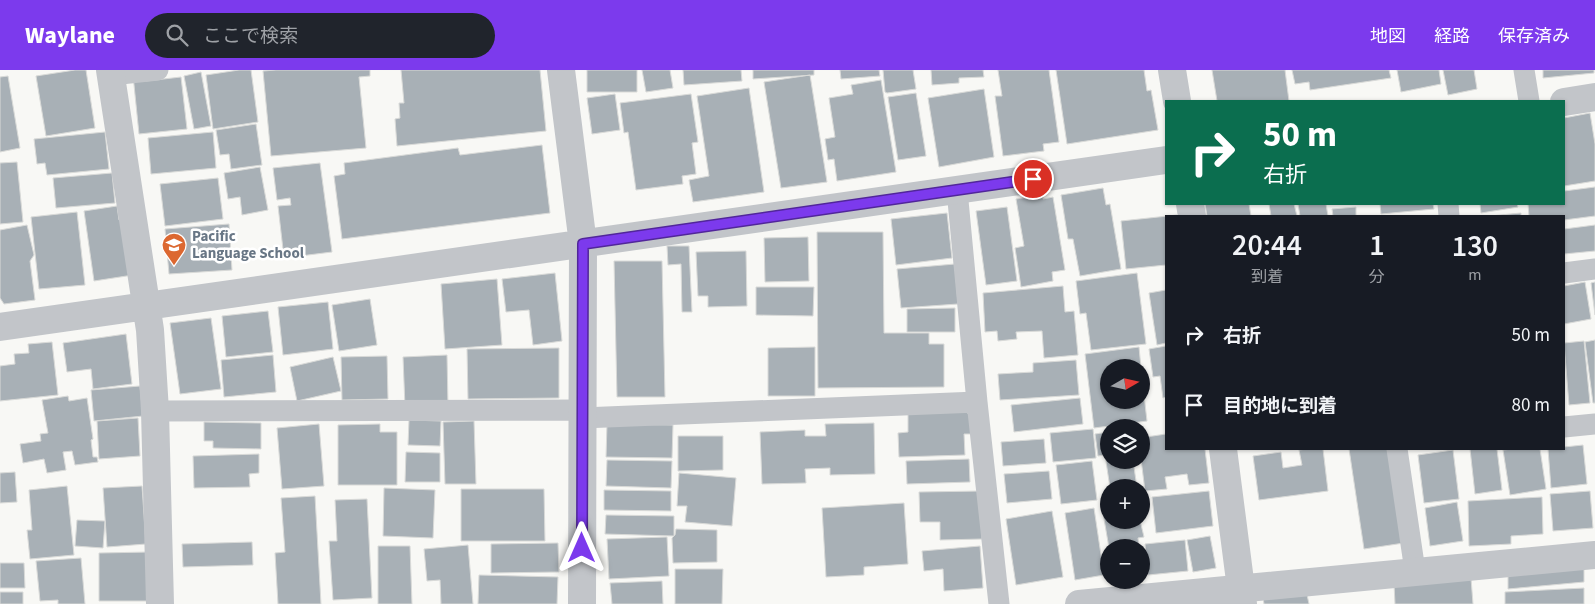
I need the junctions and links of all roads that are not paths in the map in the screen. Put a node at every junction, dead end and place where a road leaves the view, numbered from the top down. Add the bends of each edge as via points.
1 (158, 70) edge
2 (561, 70) edge
3 (1172, 70) edge
4 (1524, 70) edge
5 (110, 73) edge
6 (1595, 97) edge
7 (1177, 100) edge
8 (1529, 100) edge
9 (1565, 102) edge
10 (1165, 160) edge
11 (957, 190) junction
12 (583, 244) junction
13 (1595, 269) edge
14 (1565, 273) edge
15 (147, 306) junction
16 (0, 327) edge
17 (977, 402) junction
18 (155, 411) junction
19 (582, 414) junction
20 (1595, 424) edge
21 (1565, 427) edge
22 (1223, 450) edge
23 (1397, 450) edge
24 (1595, 555) edge
25 (1416, 571) junction
26 (1242, 596) edge
27 (160, 604) edge
28 (582, 604) edge
29 (999, 604) edge
30 (1079, 604) edge

1 - 5 lane
2 - 12 street
3 - 7 street
4 - 8 lane
5 - 15 street
6 - 9 street
10 - 11 street
11 - 12 street
11 - 17 lane
12 - 15 street
12 - 19 street
13 - 14 lane
15 - 16 street
15 - 18 street
17 - 19 lane
17 - 29 lane
18 - 19 lane
18 - 27 street
19 - 28 street
20 - 21 lane
22 - 26 street
23 - 25 lane
24 - 25 street
25 - 26 street
26 - 30 street

